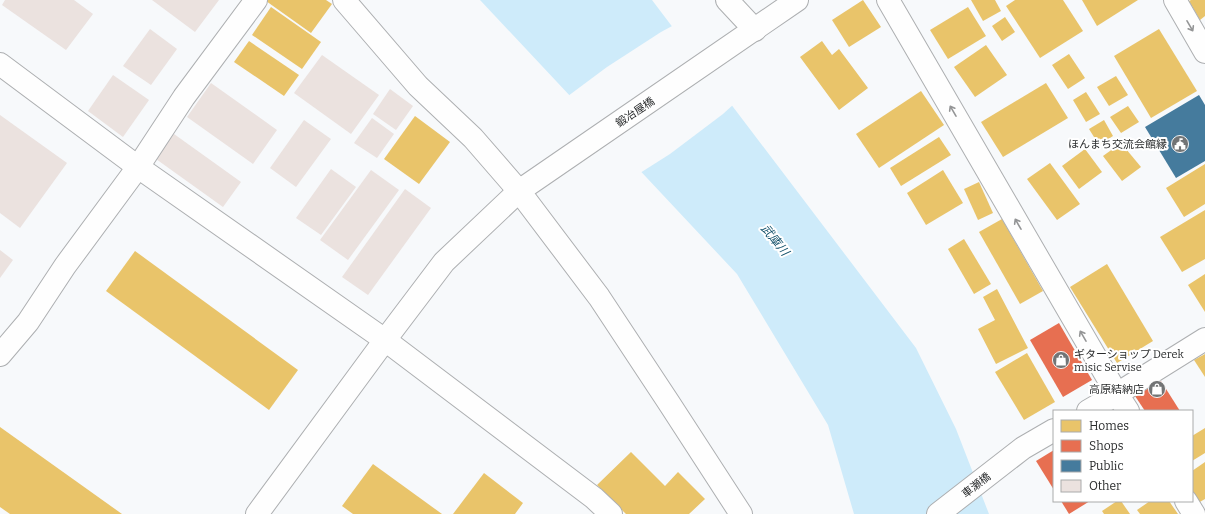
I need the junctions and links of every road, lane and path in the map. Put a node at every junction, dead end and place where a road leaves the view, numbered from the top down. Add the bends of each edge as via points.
1 (256, 0) edge
2 (344, 0) edge
3 (727, 0) edge
4 (797, 0) edge
5 (888, 0) edge
6 (1175, 0) edge
7 (747, 35) junction
8 (1205, 52) edge
9 (0, 64) edge
10 (138, 167) junction
11 (524, 188) junction
12 (1205, 339) edge
13 (384, 340) junction
14 (0, 355) edge
15 (1122, 402) edge
16 (1092, 410) edge
17 (1053, 431) edge
18 (1187, 502) edge
19 (256, 514) edge
20 (611, 514) edge
21 (741, 514) edge
22 (938, 514) edge
23 (1194, 514) edge

1 - 10 street via 184,97
2 - 11 street via 418,86
3 - 7 street
4 - 7 street, 鍛冶屋橋
15 -> 5 street
6 -> 8 street
7 - 11 street, 鍛冶屋橋
9 - 10 street
10 - 13 street
10 - 14 street via 65,266 28,322
11 - 13 street, 鍛冶屋橋 via 444,262
11 - 21 street via 665,396
12 - 15 street
13 - 19 street, 鍛冶屋橋
13 - 20 street via 594,498
15 - 16 street
17 - 22 street, 車瀬橋 via 1023,448
18 - 23 street

